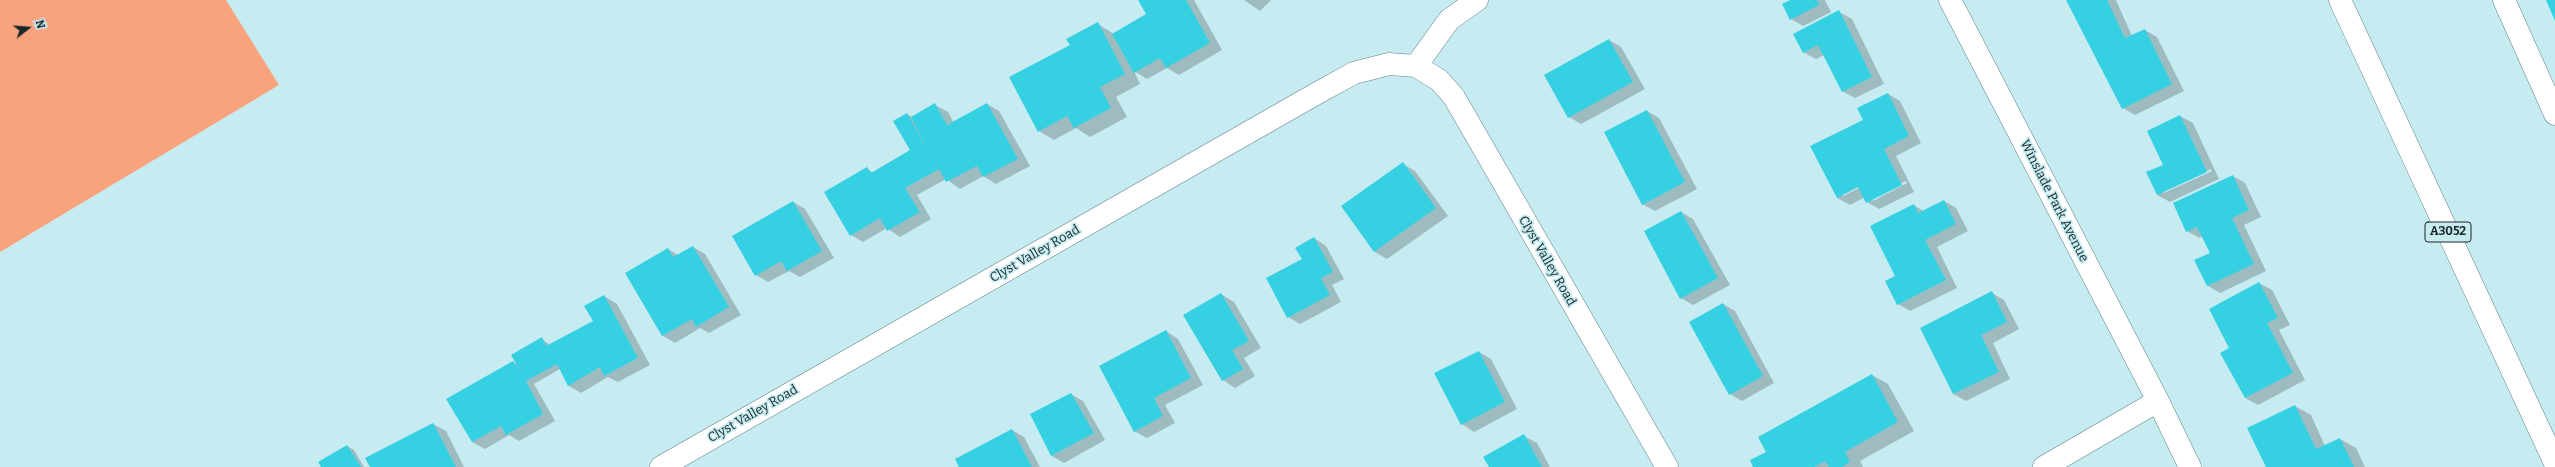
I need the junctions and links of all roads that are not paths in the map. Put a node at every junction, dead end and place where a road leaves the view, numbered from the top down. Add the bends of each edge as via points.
1 (1477, 0) edge
2 (1950, 0) edge
3 (2340, 0) edge
4 (2504, 0) edge
5 (1416, 66) junction
6 (2555, 114) edge
7 (2158, 401) junction
8 (2555, 463) edge
9 (661, 467) edge
10 (1667, 467) edge
11 (2044, 467) edge
12 (2190, 467) edge

1 - 5 street via 1449,20
2 - 7 street, Winslade Park Avenue
3 - 8 street, A3052
4 - 6 street
5 - 9 street, Clyst Valley Road via 1389,64 1354,73 1321,90
5 - 10 street, Clyst Valley Road via 1439,80 1454,97
7 - 11 street
7 - 12 street, Winslade Park Avenue

